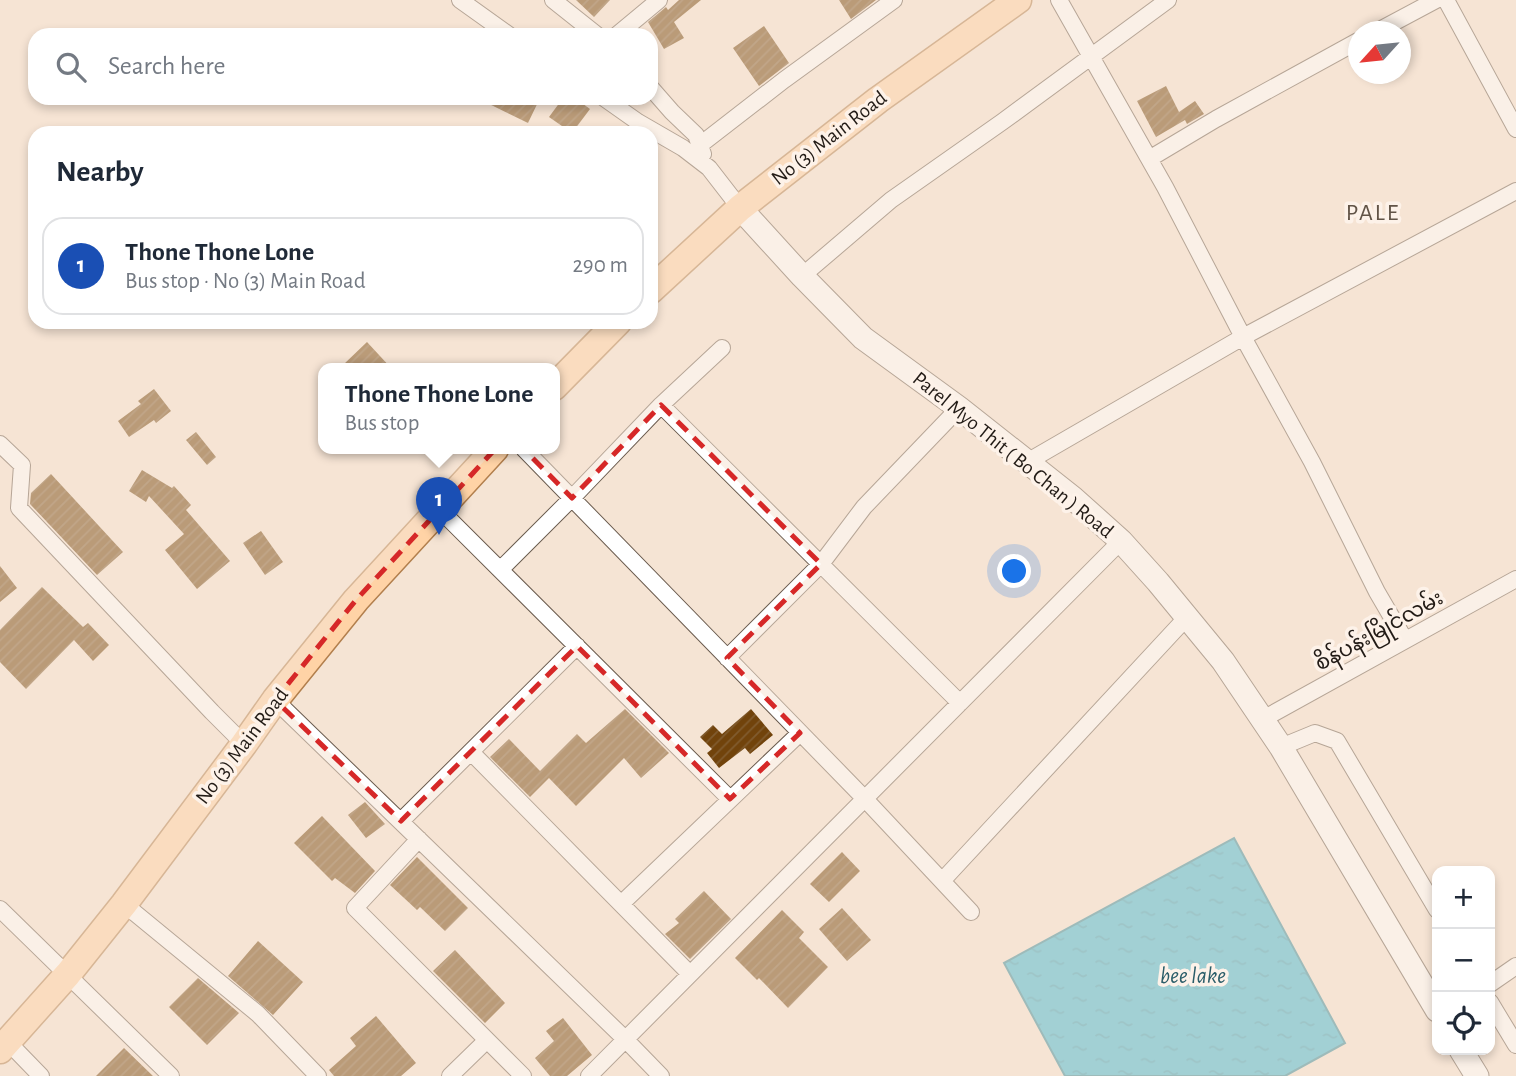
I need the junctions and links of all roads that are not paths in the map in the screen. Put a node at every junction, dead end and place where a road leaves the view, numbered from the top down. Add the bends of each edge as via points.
1 (460, 0) edge
2 (553, 0) edge
3 (659, 0) edge
4 (894, 0) edge
5 (1018, 0) edge
6 (1059, 0) edge
7 (1168, 0) edge
8 (1436, 0) edge
9 (1446, 0) edge
10 (1397, 21) edge
11 (499, 28) edge
12 (588, 28) edge
13 (625, 28) edge
14 (1348, 47) edge
15 (1092, 56) junction
16 (658, 96) edge
17 (614, 105) edge
18 (645, 126) edge
19 (1516, 129) edge
20 (658, 134) edge
21 (700, 145) junction
22 (1149, 159) junction
23 (709, 168) junction
24 (1516, 191) edge
25 (740, 208) junction
26 (802, 276) junction
27 (658, 284) edge
28 (611, 329) edge
29 (1243, 337) junction
30 (722, 348) dead end
31 (560, 382) edge
32 (661, 405) junction
33 (959, 408) junction
34 (0, 444) edge
35 (490, 454) edge
36 (529, 454) edge
37 (1027, 462) junction
38 (572, 498) junction
39 (439, 509) junction
40 (1121, 541) junction
41 (821, 564) junction
42 (501, 569) junction
43 (1516, 579) edge
44 (1187, 617) junction
45 (1405, 640) junction
46 (577, 646) junction
47 (727, 658) junction
48 (275, 700) junction
49 (960, 703) junction
50 (1263, 719) junction
51 (800, 733) junction
52 (244, 744) junction
53 (1281, 747) junction
54 (471, 752) junction
55 (730, 799) junction
56 (865, 799) junction
57 (401, 821) junction
58 (419, 839) junction
59 (942, 881) junction
60 (1432, 902) edge
61 (124, 904) junction
62 (621, 904) junction
63 (0, 909) edge
64 (971, 912) dead end
65 (1516, 966) edge
66 (68, 974) junction
67 (690, 974) junction
68 (1495, 981) edge
69 (1432, 1002) edge
70 (1495, 1010) edge
71 (625, 1039) junction
72 (487, 1040) junction
73 (1516, 1045) edge
74 (3, 1046) edge
75 (1464, 1055) edge
76 (41, 1076) edge
77 (171, 1076) edge
78 (318, 1076) edge
79 (450, 1076) edge
80 (523, 1076) edge
81 (589, 1076) edge
82 (660, 1076) edge
83 (1478, 1076) edge

1 - 11 street
2 - 12 street
3 - 13 street
4 - 21 street
5 - 25 main road, No (3) Main Road via 878,100
6 - 15 street
7 - 15 street
8 - 10 street
9 - 19 street
14 - 22 street
15 - 22 street
15 - 26 street via 891,200
16 - 21 street via 696,135
17 - 18 street
20 - 23 street
21 - 23 street
22 - 29 street
23 - 25 street
24 - 29 street
25 - 26 street, Parel Myo Thit ( Bo Chan ) Road
25 - 27 main road, No (3) Main Road
26 - 33 street, Parel Myo Thit ( Bo Chan ) Road via 863,338
28 - 31 main road
29 - 37 street
29 - 45 street
30 - 32 street
32 - 38 street
32 - 41 street
33 - 37 street, Parel Myo Thit ( Bo Chan ) Road
33 - 41 street via 864,507
34 - 52 street via 22,465 19,508
35 - 39 main road, No (3) Main Road
36 - 38 street
37 - 40 street, Parel Myo Thit ( Bo Chan ) Road
38 - 42 street
38 - 47 street
39 - 42 street
39 - 48 main road, No (3) Main Road via 356,600
40 - 44 street, Parel Myo Thit ( Bo Chan ) Road
40 - 49 street
41 - 47 street
41 - 49 street
42 - 46 street
43 - 45 street, စိန်ပန်းမြိုင်လမ်း
44 - 50 street, Parel Myo Thit ( Bo Chan ) Road
44 - 59 street
45 - 50 street, စိန်ပန်းမြိုင်လမ်း
46 - 54 street
46 - 55 street
47 - 51 street
48 - 52 main road, No (3) Main Road
48 - 57 street
49 - 56 street
50 - 53 street, Parel Myo Thit ( Bo Chan ) Road
51 - 55 street
51 - 56 street
52 - 61 main road, No (3) Main Road
53 - 60 street via 1315,733 1337,741
53 - 69 street, Parel Myo Thit ( Bo Chan ) Road
54 - 57 street
54 - 62 street
55 - 62 street
56 - 59 street
56 - 67 street
57 - 58 street
58 - 71 street
58 - 72 street via 355,908
59 - 64 street
61 - 66 main road, No (3) Main Road
61 - 78 street via 258,1014
62 - 67 street
63 - 66 street
65 - 68 street
66 - 74 main road, No (3) Main Road
66 - 77 street
67 - 71 street
70 - 73 street
71 - 81 street
71 - 82 street
72 - 79 street
72 - 80 street
74 - 76 street
75 - 83 street

